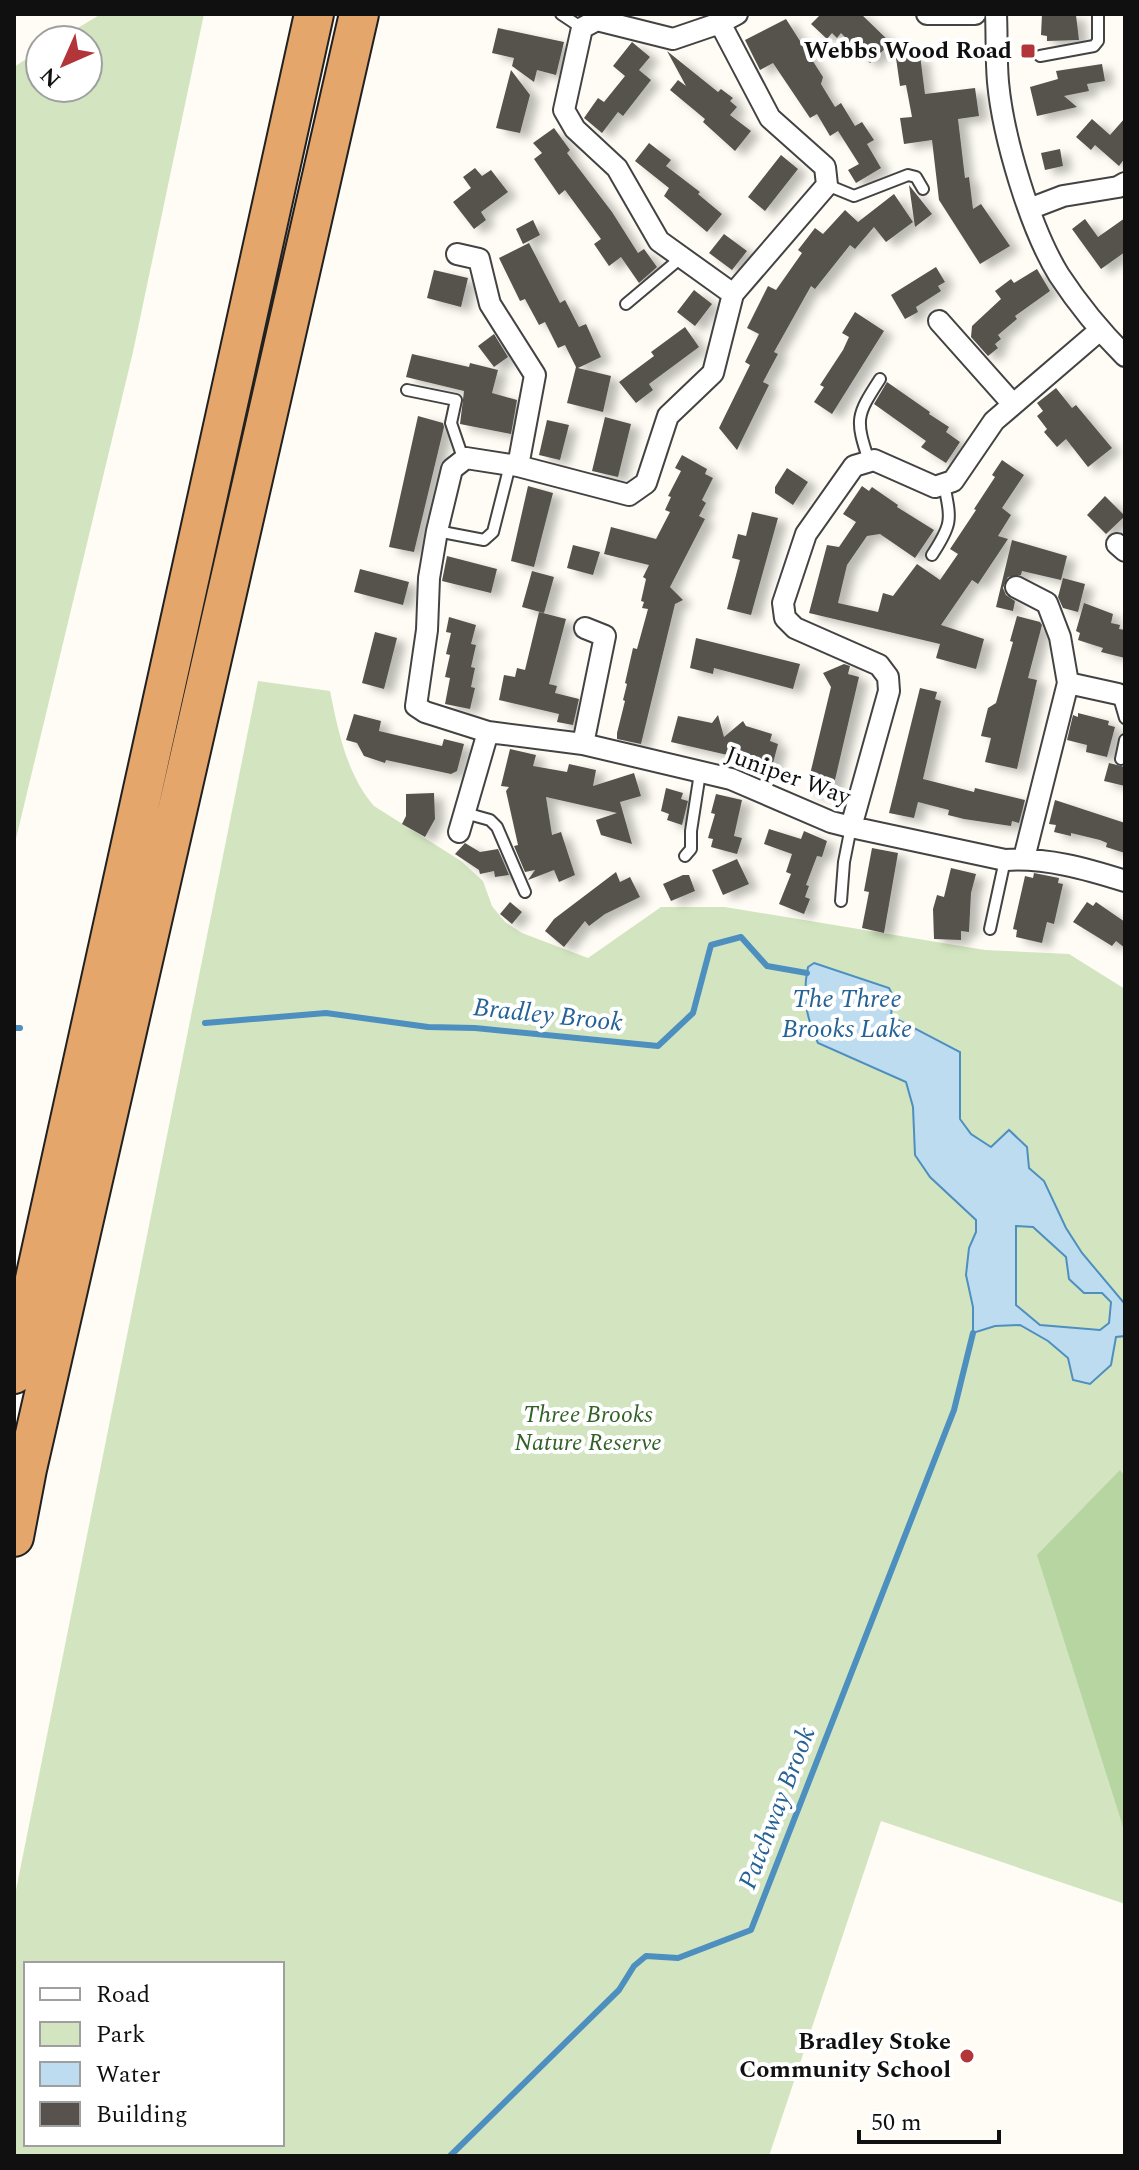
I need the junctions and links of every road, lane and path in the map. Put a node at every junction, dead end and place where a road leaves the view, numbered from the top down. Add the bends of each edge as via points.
1 (314, 14) edge
2 (359, 14) edge
3 (561, 14) edge
4 (927, 14) edge
5 (975, 14) edge
6 (996, 14) edge
7 (1098, 14) edge
8 (729, 19) edge
9 (582, 28) junction
10 (1040, 56) dead end
11 (1125, 183) edge
12 (827, 185) junction
13 (923, 189) dead end
14 (1029, 209) junction
15 (457, 254) dead end
16 (682, 257) junction
17 (733, 294) junction
18 (626, 304) dead end
19 (939, 321) dead end
20 (1100, 330) junction
21 (1125, 356) edge
22 (880, 379) dead end
23 (407, 390) dead end
24 (1012, 403) junction
25 (464, 461) junction
26 (869, 461) junction
27 (514, 466) junction
28 (944, 484) junction
29 (437, 531) junction
30 (932, 555) dead end
31 (1016, 587) dead end
32 (585, 628) dead end
33 (1068, 683) junction
34 (1118, 694) joint
35 (1125, 718) edge
36 (488, 732) junction
37 (1125, 740) edge
38 (583, 744) junction
39 (1121, 759) dead end
40 (700, 773) junction
41 (462, 822) joint
42 (851, 827) junction
43 (685, 856) dead end
44 (1014, 859) junction
45 (1125, 881) edge
46 (525, 892) dead end
47 (841, 901) dead end
48 (990, 929) dead end
49 (14, 1374) edge
50 (14, 1537) edge

1 - 49 highway
2 - 50 highway
3 - 9 lane
4 - 5 street
6 - 14 street via 998,83
7 - 10 lane via 1094,46
8 - 9 street via 673,39 597,20
8 - 12 street via 770,118 825,167
9 - 16 street via 564,110 575,129 617,168 659,241
11 - 14 street
12 - 13 lane via 854,196 908,175
12 - 17 street
14 - 20 street via 1058,273
15 - 27 street via 479,259 490,304 535,375
16 - 17 street
16 - 18 lane
17 - 27 street via 713,373 668,416 646,483 629,495
19 - 24 street
20 - 21 street
20 - 24 street
22 - 26 lane via 859,418
23 - 25 lane via 456,400 451,423
24 - 28 street via 953,481
25 - 27 street
25 - 29 street, Juniper Way via 452,469
26 - 28 street via 935,487
26 - 42 street via 854,466 806,534 783,603 785,618 795,628 879,665 888,677 889,691
27 - 29 lane via 493,532 484,540
28 - 30 lane via 951,519
29 - 36 street, Juniper Way via 416,706
31 - 33 street via 1047,603
32 - 38 street via 605,636
33 - 34 street
33 - 44 street
34 - 35 lane
36 - 38 street, Juniper Way
36 - 41 street
37 - 39 lane
38 - 40 street, Juniper Way
40 - 42 street, Juniper Way via 731,779
40 - 43 lane via 691,849
41 - 46 lane via 490,820 497,827
42 - 44 street, Juniper Way
42 - 47 lane
44 - 45 street, Juniper Way
44 - 48 lane

